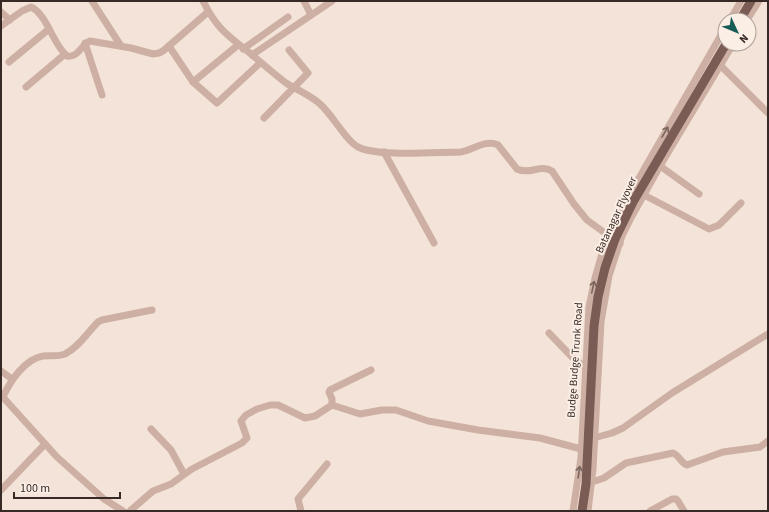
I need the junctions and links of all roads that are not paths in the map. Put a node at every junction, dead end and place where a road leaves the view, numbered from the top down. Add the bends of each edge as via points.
1 (92, 1) edge
2 (203, 1) edge
3 (304, 1) edge
4 (332, 1) edge
5 (741, 1) edge
6 (751, 1) edge
7 (759, 1) edge
8 (1, 12) edge
9 (208, 12) junction
10 (735, 12) edge
11 (745, 12) edge
12 (752, 12) edge
13 (311, 15) junction
14 (288, 17) dead end
15 (10, 20) junction
16 (1, 26) edge
17 (49, 29) junction
18 (717, 42) edge
19 (85, 43) junction
20 (121, 46) junction
21 (169, 46) junction
22 (241, 47) junction
23 (289, 50) dead end
24 (721, 52) edge
25 (728, 52) edge
26 (65, 54) junction
27 (252, 55) junction
28 (8, 62) dead end
29 (260, 63) junction
30 (720, 64) junction
31 (194, 82) junction
32 (26, 87) dead end
33 (295, 88) junction
34 (102, 95) dead end
35 (768, 113) edge
36 (264, 118) dead end
37 (384, 152) junction
38 (660, 166) junction
39 (699, 194) dead end
40 (644, 195) junction
41 (741, 203) dead end
42 (609, 235) junction
43 (434, 243) dead end
44 (620, 244) junction
45 (152, 310) dead end
46 (549, 333) dead end
47 (768, 334) edge
48 (585, 367) junction
49 (370, 370) dead end
50 (1, 371) edge
51 (12, 379) junction
52 (2, 396) edge
53 (332, 405) junction
54 (151, 429) dead end
55 (594, 438) junction
56 (768, 441) edge
57 (45, 444) junction
58 (581, 449) junction
59 (327, 464) dead end
60 (184, 474) junction
61 (592, 482) junction
62 (1, 490) edge
63 (654, 510) edge
64 (123, 511) edge
65 (130, 511) edge
66 (301, 511) edge
67 (573, 511) edge
68 (582, 511) edge
69 (588, 511) edge
70 (684, 511) edge

1 - 20 street
2 - 9 street
3 - 13 street
4 - 13 street
5 - 10 street
6 - 11 main road
7 - 12 street
8 - 15 street
9 - 21 street
9 - 22 street via 221,30
13 - 27 street
14 - 22 street
15 - 16 street
15 - 17 street via 27,7 31,7 39,13
17 - 26 street
17 - 28 street
42 -> 18 street, Budge Budge Trunk Road via 619,213
19 - 20 street via 94,41
19 - 26 street via 75,55
19 - 34 street
20 - 21 street via 153,54
21 - 31 street
22 - 27 street
22 - 31 street
23 - 33 street via 308,73
24 - 68 main road, Batanagar Flyover, bridge via 633,202 605,268 594,326 586,484
25 - 30 street, Budge Budge Trunk Road
26 - 32 street
27 - 29 street
29 - 31 street via 217,103
29 - 33 street
30 - 35 street
30 - 38 street, Budge Budge Trunk Road
33 - 36 street
33 - 37 street via 323,107 351,142 358,147
37 - 42 street via 461,152 493,142 522,172 540,168 552,171 587,220
37 - 43 street
38 - 39 street
38 - 40 street, Budge Budge Trunk Road
40 - 41 street via 709,229 719,225
40 - 44 street, Budge Budge Trunk Road
42 - 44 street
48 -> 42 street, Budge Budge Trunk Road via 589,307
44 - 55 street, Budge Budge Trunk Road via 609,276 600,322
45 - 51 street via 102,320 72,349 58,356 38,358
46 - 48 street
47 - 55 street via 672,393 623,428
48 - 58 street, Budge Budge Trunk Road
49 - 53 street via 330,390
50 - 51 street
51 - 52 street
52 - 57 street
53 - 58 street via 360,414 396,410 420,419 535,437
53 - 60 street via 309,418 275,404 257,409 241,421 247,435 245,440
54 - 60 street via 171,450
55 - 61 street, Budge Budge Trunk Road
56 - 61 street via 760,447 723,452 687,465 672,453 626,463 604,478
57 - 62 street
57 - 64 street via 104,499
67 -> 58 street, Budge Budge Trunk Road
59 - 66 street via 298,498
60 - 65 street via 171,484 148,495
61 - 69 street, Budge Budge Trunk Road
63 - 70 street via 676,499

